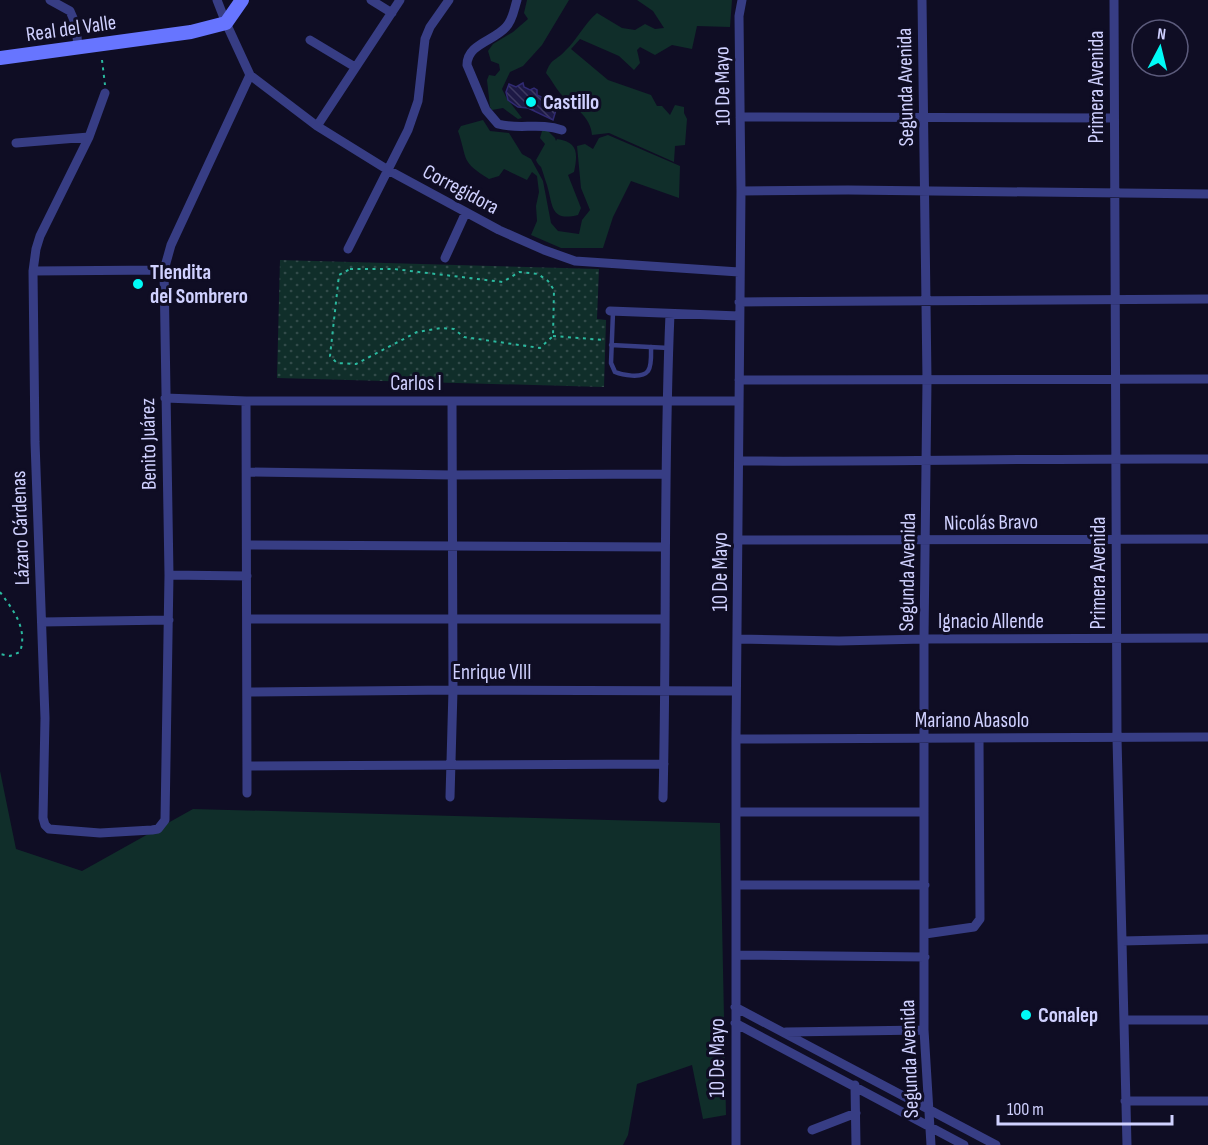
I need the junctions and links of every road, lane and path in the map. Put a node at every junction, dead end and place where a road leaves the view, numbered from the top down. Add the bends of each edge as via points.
1 (50, 0) edge
2 (217, 0) edge
3 (242, 0) edge
4 (371, 0) edge
5 (400, 0) edge
6 (449, 0) edge
7 (517, 0) edge
8 (742, 0) edge
9 (922, 0) edge
10 (1114, 0) edge
11 (392, 13) junction
12 (225, 23) junction
13 (310, 40) dead end
14 (78, 48) junction
15 (0, 58) edge
16 (102, 60) dead end
17 (355, 67) junction
18 (250, 75) junction
19 (105, 93) joint
20 (740, 117) junction
21 (924, 117) junction
22 (1114, 118) junction
23 (317, 126) junction
24 (562, 130) dead end
25 (89, 136) junction
26 (16, 143) dead end
27 (388, 170) junction
28 (741, 191) junction
29 (925, 192) junction
30 (1115, 192) junction
31 (1208, 194) edge
32 (466, 212) junction
33 (348, 249) dead end
34 (445, 258) dead end
35 (164, 270) junction
36 (33, 271) junction
37 (739, 272) junction
38 (1116, 299) junction
39 (1208, 300) edge
40 (926, 301) junction
41 (739, 302) junction
42 (611, 311) joint
43 (670, 314) junction
44 (739, 316) junction
45 (553, 336) junction
46 (611, 343) junction
47 (651, 347) junction
48 (669, 348) junction
49 (1117, 378) junction
50 (1208, 379) edge
51 (739, 380) junction
52 (927, 380) junction
53 (165, 398) junction
54 (246, 401) junction
55 (452, 401) junction
56 (667, 401) junction
57 (738, 401) junction
58 (1116, 458) junction
59 (1208, 459) edge
60 (739, 461) junction
61 (927, 462) junction
62 (247, 472) junction
63 (665, 474) junction
64 (452, 475) junction
65 (1116, 538) junction
66 (1208, 539) edge
67 (738, 540) junction
68 (925, 541) junction
69 (247, 545) junction
70 (664, 546) junction
71 (452, 547) junction
72 (169, 575) junction
73 (247, 576) junction
74 (0, 591) edge
75 (452, 618) junction
76 (248, 619) junction
77 (665, 619) junction
78 (169, 620) junction
79 (42, 622) junction
80 (1208, 638) edge
81 (738, 639) junction
82 (924, 639) junction
83 (1116, 639) junction
84 (0, 654) edge
85 (453, 690) junction
86 (736, 691) junction
87 (248, 692) junction
88 (666, 692) junction
89 (1208, 737) edge
90 (925, 738) junction
91 (979, 738) junction
92 (1117, 738) junction
93 (736, 739) junction
94 (664, 764) junction
95 (451, 765) junction
96 (247, 766) junction
97 (247, 793) dead end
98 (450, 797) dead end
99 (663, 798) dead end
100 (736, 812) junction
101 (924, 812) junction
102 (158, 829) joint
103 (736, 885) junction
104 (925, 885) junction
105 (925, 934) junction
106 (1208, 939) edge
107 (1122, 940) junction
108 (736, 955) junction
109 (925, 957) junction
110 (735, 1007) junction
111 (1124, 1020) junction
112 (1208, 1020) edge
113 (735, 1023) junction
114 (924, 1030) junction
115 (784, 1032) junction
116 (855, 1085) junction
117 (1125, 1101) junction
118 (1208, 1101) edge
119 (928, 1108) junction
120 (856, 1113) junction
121 (930, 1127) junction
122 (812, 1130) dead end
123 (736, 1145) edge
124 (856, 1145) edge
125 (931, 1145) edge
126 (964, 1145) edge
127 (996, 1145) edge
128 (1127, 1145) edge

1 - 14 street via 70,11
2 - 12 street, Corregidora
3 - 12 street
4 - 11 street
5 - 11 street
6 - 27 street via 425,39 418,101
7 - 24 street via 510,23 471,52 467,65 486,110 498,124 548,125
8 - 20 street, 10 De Mayo
9 - 21 street, Segunda Avenida
10 - 22 street, Primera Avenida
11 - 17 street
12 - 14 street, Real del Valle via 191,32
12 - 18 street, Corregidora
13 - 17 street
14 - 15 street, Real del Valle
16 - 19 path
17 - 23 street
18 - 23 street, Corregidora
18 - 35 street, Benito Juárez via 171,245
19 - 25 street, Lázaro Cárdenas
20 - 21 street
20 - 28 street, 10 De Mayo
21 - 22 street
21 - 29 street, Segunda Avenida
22 - 30 street, Primera Avenida
23 - 27 street, Corregidora
25 - 26 street
25 - 36 street, Lázaro Cárdenas via 40,236
27 - 32 street, Corregidora
27 - 33 street
28 - 29 street
28 - 37 street, 10 De Mayo
29 - 30 street
29 - 40 street, Segunda Avenida
30 - 31 street
30 - 38 street, Primera Avenida
32 - 34 street
32 - 37 street, Corregidora via 575,261
35 - 36 street
35 - 53 street, Benito Juárez
36 - 79 street, Lázaro Cárdenas
37 - 41 street, 10 De Mayo
38 - 39 street
38 - 40 street
38 - 49 street, Primera Avenida
40 - 41 street
40 - 52 street, Segunda Avenida
41 - 44 street, 10 De Mayo
42 - 43 street
42 - 46 lane
43 - 44 street
43 - 48 street
44 - 51 street, 10 De Mayo
45 - 45 path via 540,348 464,337 453,329 441,328 417,332 356,364 337,363 330,356 339,275 357,268 503,282 519,272 538,274 554,290
45 - 46 path
46 - 47 lane
46 - 47 lane via 612,369 620,374 648,371
47 - 48 lane
48 - 56 street
49 - 50 street
49 - 52 street
49 - 58 street, Primera Avenida
51 - 52 street
51 - 57 street, 10 De Mayo
52 - 61 street, Segunda Avenida
53 - 54 street, Carlos I
53 - 72 street, Benito Juárez
54 - 55 street, Carlos I
54 - 62 street
55 - 56 street, Carlos I
55 - 64 street
56 - 57 street, Carlos I
56 - 63 street
57 - 60 street, 10 De Mayo
58 - 59 street
58 - 61 street
58 - 65 street, Primera Avenida
60 - 61 street
60 - 67 street, 10 De Mayo
61 - 68 street, Segunda Avenida
62 - 64 street
62 - 69 street
63 - 64 street
63 - 70 street
64 - 71 street
65 - 66 street, Nicolás Bravo
65 - 68 street, Nicolás Bravo
65 - 83 street, Primera Avenida
67 - 68 street, Nicolás Bravo
67 - 81 street, 10 De Mayo
68 - 82 street, Segunda Avenida
69 - 71 street
69 - 73 street
70 - 71 street
70 - 77 street
71 - 75 street
72 - 73 street
72 - 78 street, Benito Juárez
73 - 76 street
74 - 84 path via 16,616 23,642 20,652
75 - 76 street
75 - 77 street
75 - 85 street
76 - 87 street
77 - 88 street
78 - 79 street
78 - 102 street, Benito Juárez via 166,809 165,820
79 - 102 street, Lázaro Cárdenas via 45,825 60,832
80 - 83 street, Ignacio Allende
81 - 82 street, Ignacio Allende
81 - 86 street, 10 De Mayo
82 - 83 street, Ignacio Allende
82 - 90 street, Segunda Avenida
83 - 92 street, Primera Avenida
85 - 87 street, Enrique VIII
85 - 88 street, Enrique VIII
85 - 95 street
86 - 88 street, Enrique VIII
86 - 93 street, 10 De Mayo
87 - 96 street
88 - 94 street
89 - 92 street, Mariano Abasolo
90 - 91 street, Mariano Abasolo
90 - 93 street, Mariano Abasolo
90 - 101 street, Segunda Avenida
91 - 92 street, Mariano Abasolo
91 - 105 street via 980,919 974,927
92 - 107 street, Primera Avenida
93 - 100 street, 10 De Mayo
94 - 95 street
94 - 99 street
95 - 96 street
95 - 98 street
96 - 97 street
100 - 101 street
100 - 103 street, 10 De Mayo
101 - 104 street, Segunda Avenida
103 - 104 street
103 - 108 street, 10 De Mayo
104 - 105 street, Segunda Avenida
105 - 109 street, Segunda Avenida
106 - 107 street
107 - 111 street, Primera Avenida
108 - 109 street
108 - 110 street, 10 De Mayo
109 - 114 street, Segunda Avenida
110 - 113 street, 10 De Mayo
110 - 115 street
111 - 112 street
111 - 117 street, Primera Avenida
113 - 116 street
113 - 123 street, 10 De Mayo
114 - 115 street
114 - 119 street, Segunda Avenida
115 - 119 street
116 - 120 street
116 - 121 street
117 - 118 street
117 - 128 street, Primera Avenida
119 - 121 street, Segunda Avenida
119 - 127 street
120 - 122 street
120 - 124 street
121 - 125 street, Segunda Avenida
121 - 126 street

